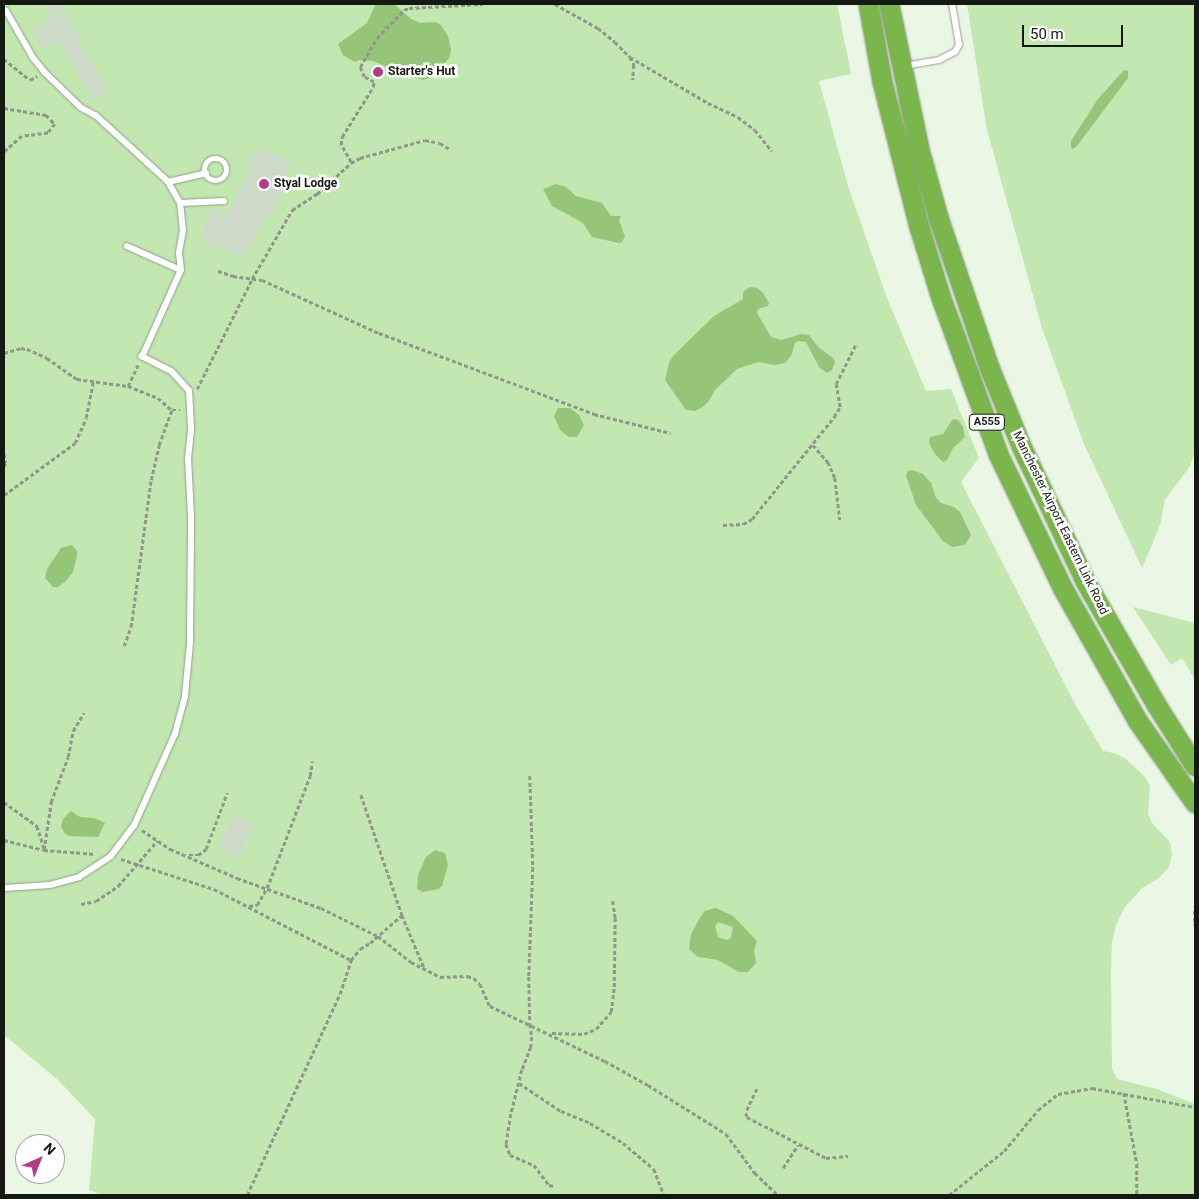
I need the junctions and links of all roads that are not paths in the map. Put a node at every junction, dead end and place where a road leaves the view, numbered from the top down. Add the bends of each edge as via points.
1 (868, 4) edge
2 (889, 4) edge
3 (952, 4) edge
4 (6, 11) dead end
5 (901, 67) junction
6 (206, 172) dead end
7 (168, 182) junction
8 (224, 201) dead end
9 (180, 203) junction
10 (127, 246) dead end
11 (181, 270) junction
12 (1195, 766) edge
13 (1195, 803) edge
14 (4, 888) edge

1 - 13 highway, Manchester Airport Eastern Link Road / A555 via 882,82 919,227 941,298 998,454 1063,589 1138,720
2 - 5 highway, Manchester Airport Eastern Link Road / A555
3 - 5 lane via 959,45 956,52 939,60
4 - 7 lane via 45,73
5 - 12 highway, Manchester Airport Eastern Link Road / A555 via 938,220 989,367 1021,446 1085,581
6 - 7 lane
7 - 9 lane
8 - 9 lane
9 - 11 lane via 183,231 179,253
10 - 11 lane
11 - 14 lane via 142,357 180,378 191,400 188,459 190,643 187,682 175,734 134,826 111,856 92,870 66,881

